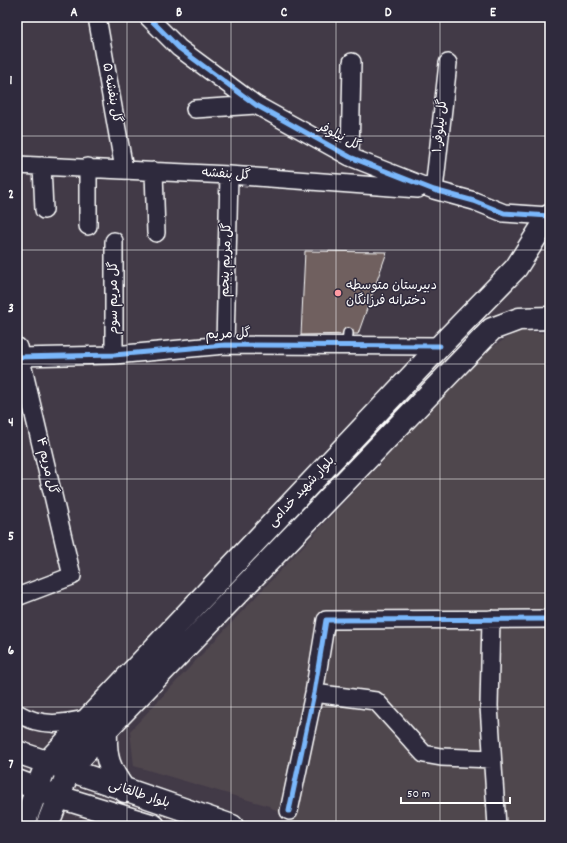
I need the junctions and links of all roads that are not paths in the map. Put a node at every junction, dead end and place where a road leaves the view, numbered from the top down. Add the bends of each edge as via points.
1 (97, 17) edge
2 (148, 17) edge
3 (352, 62) dead end
4 (448, 63) dead end
5 (256, 105) junction
6 (195, 109) dead end
7 (350, 157) junction
8 (17, 165) edge
9 (42, 166) junction
10 (88, 167) junction
11 (124, 169) junction
12 (154, 171) junction
13 (229, 175) junction
14 (434, 190) junction
15 (44, 210) dead end
16 (550, 219) edge
17 (88, 226) dead end
18 (156, 233) dead end
19 (114, 241) dead end
20 (550, 318) edge
21 (224, 345) junction
22 (440, 346) junction
23 (18, 352) edge
24 (114, 355) junction
25 (17, 597) edge
26 (550, 618) edge
27 (491, 619) junction
28 (314, 693) junction
29 (17, 713) edge
30 (98, 724) junction
31 (17, 752) edge
32 (492, 759) junction
33 (47, 762) junction
34 (69, 770) junction
35 (27, 785) edge
36 (125, 791) junction
37 (59, 797) junction
38 (289, 810) dead end
39 (23, 826) edge
40 (47, 826) edge
41 (154, 826) edge
42 (232, 826) edge
43 (497, 826) edge

1 - 11 street, گل بنفشه ۵
2 - 5 street, گل نیلوفر via 179,48
3 - 7 street
4 - 14 street, گل نیلوفر ۱
5 - 6 street
5 - 7 street, گل نیلوفر
7 - 14 street, گل نیلوفر
8 - 9 street, گل بنفشه
9 - 10 street, گل بنفشه
9 - 15 street
10 - 11 street, گل بنفشه
10 - 17 street
11 - 12 street, گل بنفشه
12 - 13 street, گل بنفشه
12 - 18 street
13 - 14 street, گل بنفشه
13 - 21 street, گل مریم پنجم
14 - 16 street, گل نیلوفر via 474,201 504,213
16 - 22 main road, بلوار شهید خدامی via 516,268
19 - 24 street, گل مریم سوم
20 - 30 main road, بلوار شهید خدامی via 519,319 492,329
21 - 22 street, گل مریم via 347,339
21 - 24 street, گل مریم
22 - 30 main road, بلوار شهید خدامی
23 - 24 street, گل مریم
23 - 25 street, گل مریم ۴ via 72,576
26 - 27 street
27 - 28 street via 326,620
27 - 32 street via 489,706
28 - 32 street via 376,701 424,754
28 - 38 street
29 - 30 street via 38,723
30 - 33 main road, بلوار شهید خدامی
30 - 34 main road, بلوار شهید خدامی
30 - 36 main road via 112,773
31 - 33 main road, بلوار طالقانی
32 - 43 street
33 - 34 main road, بلوار طالقانی
33 - 35 main road
34 - 36 main road, بلوار طالقانی
34 - 37 main road
35 - 37 main road, بلوار طالقانی
35 - 39 main road
36 - 42 main road, بلوار طالقانی
37 - 40 main road
37 - 41 main road, بلوار طالقانی

